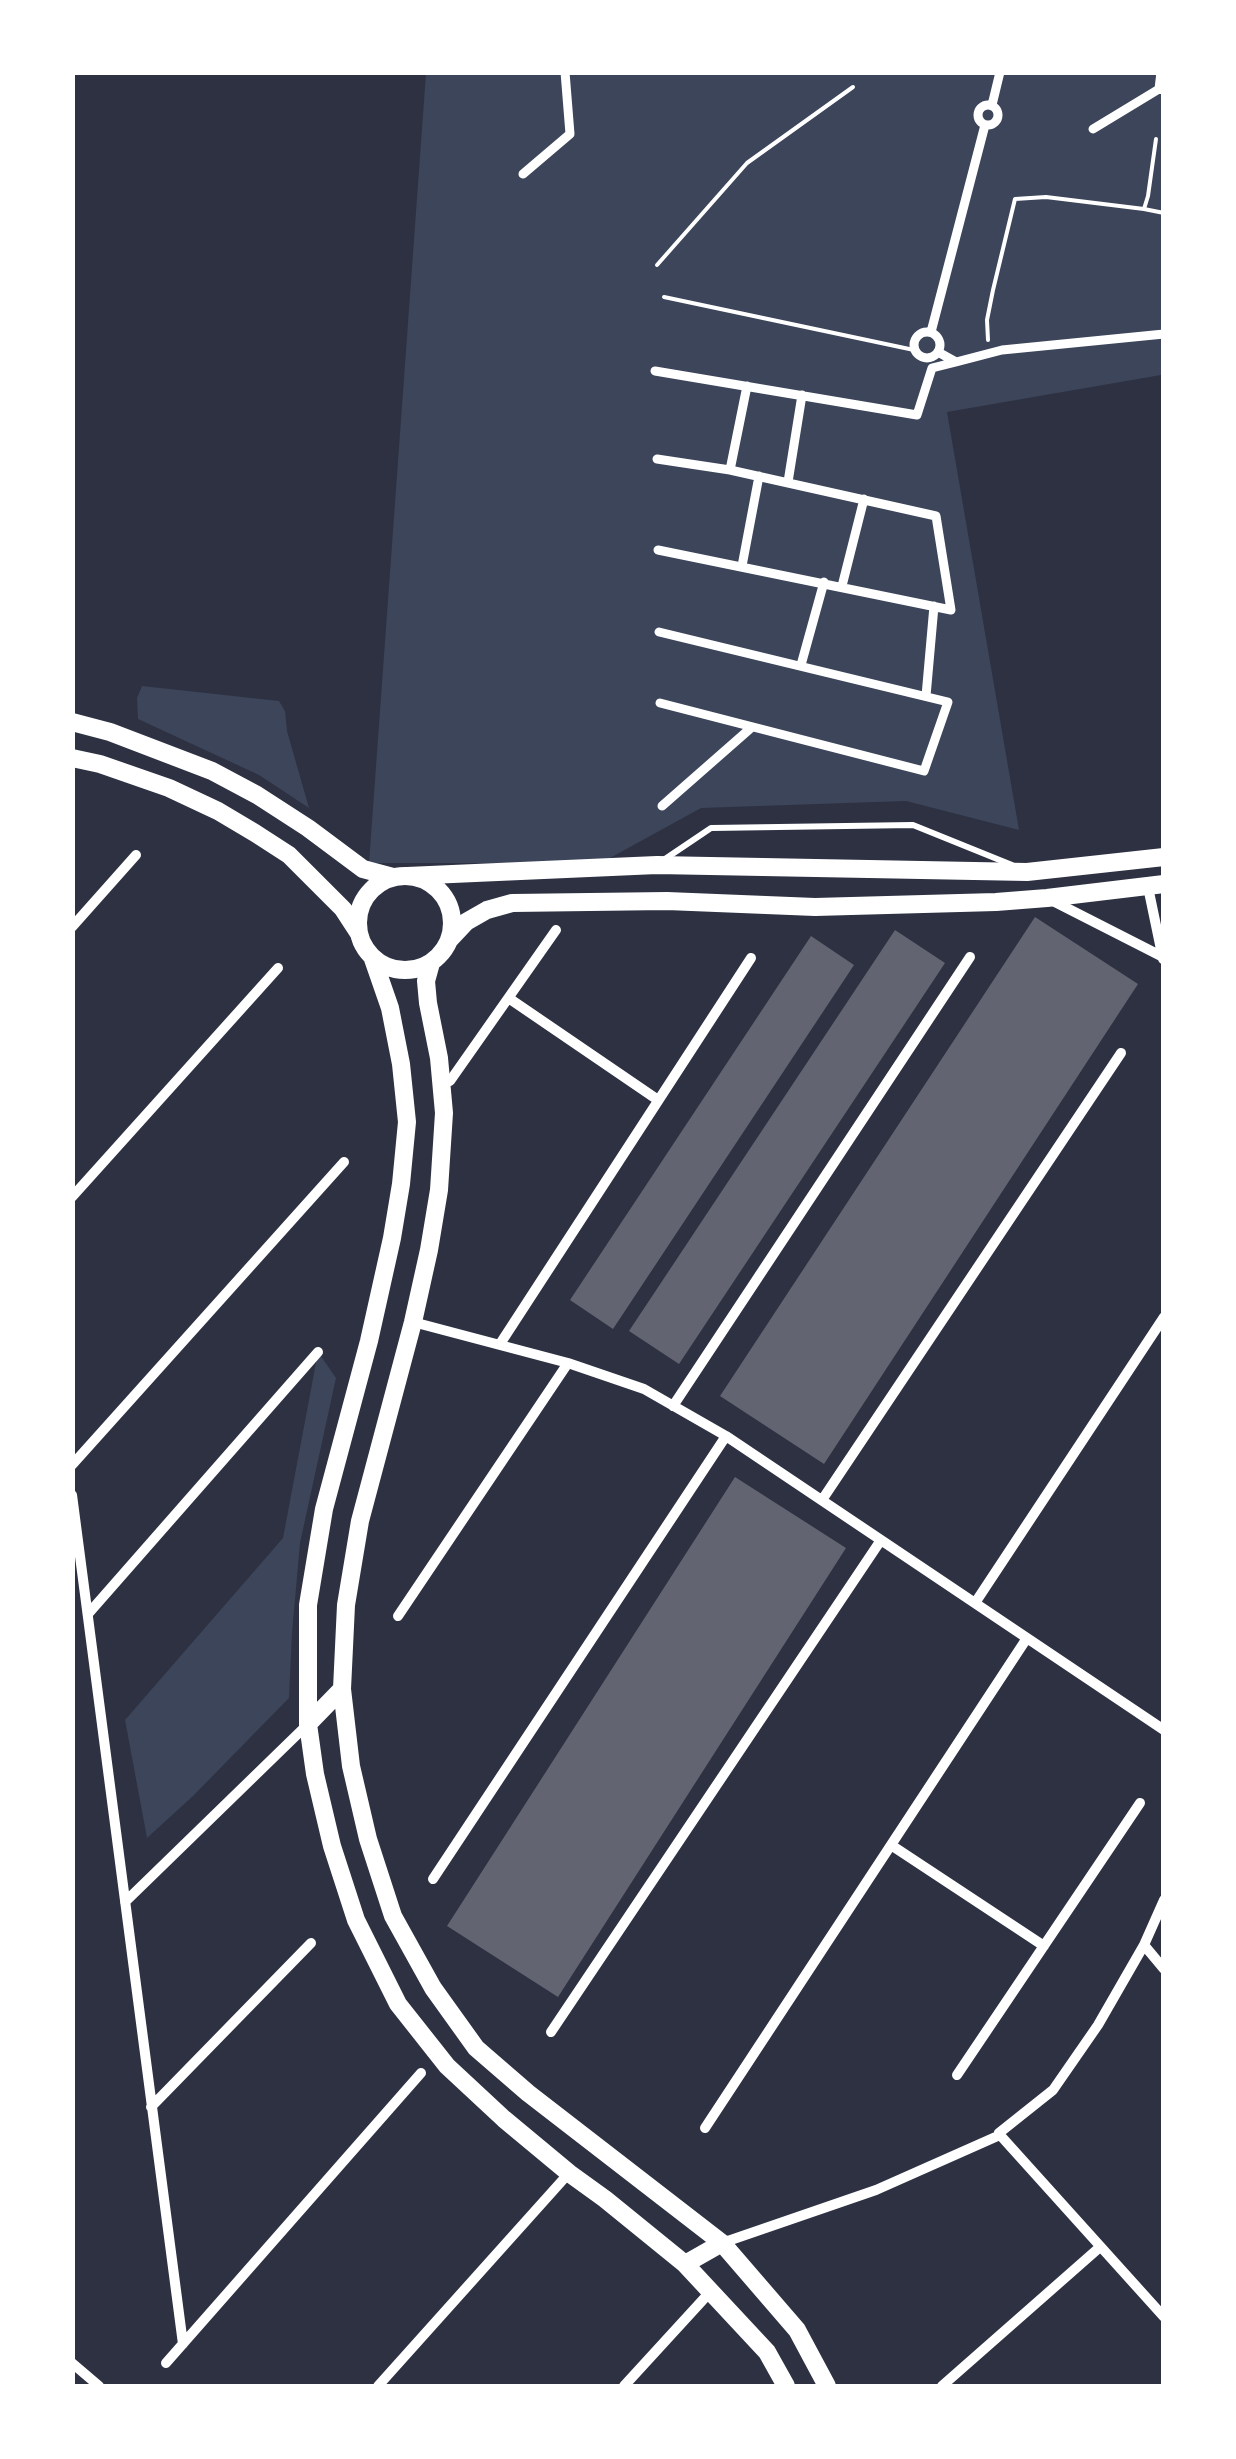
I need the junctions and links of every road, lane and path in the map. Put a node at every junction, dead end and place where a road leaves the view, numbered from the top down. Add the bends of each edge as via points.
1 (564, 72) edge
2 (1000, 72) edge
3 (1161, 72) edge
4 (854, 88) dead end
5 (1161, 90) edge
6 (1092, 129) dead end
7 (1156, 139) dead end
8 (523, 174) dead end
9 (1144, 208) junction
10 (1164, 213) edge
11 (657, 265) dead end
12 (664, 297) dead end
13 (930, 332) junction
14 (1164, 334) edge
15 (914, 350) junction
16 (987, 350) junction
17 (938, 352) junction
18 (956, 362) junction
19 (655, 371) dead end
20 (747, 386) junction
21 (802, 395) junction
22 (657, 459) dead end
23 (730, 470) junction
24 (759, 476) junction
25 (788, 482) junction
26 (864, 499) junction
27 (658, 550) dead end
28 (742, 566) junction
29 (824, 582) junction
30 (842, 586) junction
31 (934, 606) junction
32 (659, 632) dead end
33 (801, 665) junction
34 (926, 696) junction
35 (660, 703) dead end
36 (72, 722) edge
37 (752, 727) junction
38 (72, 758) edge
39 (662, 806) dead end
40 (136, 854) dead end
41 (1164, 857) edge
42 (1144, 860) junction
43 (656, 865) junction
44 (1027, 872) junction
45 (400, 876) junction
46 (1156, 886) edge
47 (1048, 898) junction
48 (72, 927) edge
49 (556, 930) dead end
50 (358, 932) junction
51 (450, 939) junction
52 (970, 957) dead end
53 (750, 958) dead end
54 (1163, 958) edge
55 (372, 959) junction
56 (431, 963) junction
57 (278, 968) dead end
58 (510, 999) junction
59 (1121, 1053) dead end
60 (450, 1081) dead end
61 (658, 1100) junction
62 (344, 1162) dead end
63 (72, 1197) edge
64 (1164, 1317) edge
65 (413, 1322) junction
66 (500, 1344) junction
67 (318, 1352) dead end
68 (568, 1363) junction
69 (673, 1406) junction
70 (726, 1436) junction
71 (72, 1465) edge
72 (72, 1495) edge
73 (822, 1500) junction
74 (881, 1540) junction
75 (82, 1567) junction
76 (72, 1578) edge
77 (976, 1603) junction
78 (88, 1614) junction
79 (398, 1616) dead end
80 (1027, 1638) junction
81 (342, 1690) junction
82 (308, 1724) junction
83 (1164, 1730) edge
84 (1140, 1803) dead end
85 (891, 1845) junction
86 (433, 1879) dead end
87 (1164, 1900) edge
88 (125, 1902) junction
89 (311, 1942) dead end
90 (1044, 1946) junction
91 (1144, 1946) junction
92 (1164, 1968) edge
93 (550, 2032) dead end
94 (421, 2073) dead end
95 (957, 2076) dead end
96 (152, 2107) junction
97 (705, 2128) dead end
98 (1000, 2136) junction
99 (568, 2173) junction
100 (722, 2244) junction
101 (1100, 2247) junction
102 (685, 2264) junction
103 (711, 2290) junction
104 (1164, 2317) edge
105 (183, 2344) junction
106 (72, 2362) edge
107 (166, 2363) dead end
108 (99, 2386) edge
109 (378, 2386) edge
110 (624, 2386) edge
111 (786, 2386) edge
112 (827, 2386) edge
113 (942, 2386) edge

1 - 8 street via 570,134
2 - 13 street via 992,105 998,118 985,125
3 - 5 street
4 - 11 path via 747,163
5 - 6 street
7 - 9 path
9 - 10 path
9 - 16 path via 1015,198 987,320
12 - 15 path
13 - 15 street via 916,337
13 - 17 street via 939,340
14 - 16 street
15 - 17 street via 927,359
16 - 18 street
17 - 18 street
18 - 21 street via 932,368 917,414
19 - 20 street
20 - 21 street
20 - 23 street
21 - 25 street
22 - 23 street
23 - 24 street
24 - 25 street
24 - 28 street
25 - 26 street
26 - 30 street
26 - 31 street via 936,516 951,610
27 - 28 street
28 - 29 street
29 - 30 street
29 - 33 street
30 - 31 street
31 - 34 street
32 - 33 street
33 - 34 street
34 - 37 street via 948,702 924,771
35 - 37 street
36 - 45 main road via 212,772 363,869
37 - 39 street
38 - 50 main road via 169,788 255,833 288,855
40 - 48 street
41 - 42 main road
42 - 44 main road
42 - 46 main road
43 - 44 main road
43 - 44 lane via 712,828 914,825
43 - 45 main road
45 - 50 main road via 369,891
45 - 51 main road via 421,878 443,895
46 - 47 main road
46 - 54 street
47 - 51 main road via 815,907 512,903 466,922
47 - 54 street
49 - 58 street
50 - 55 main road
51 - 56 main road
52 - 69 street
53 - 61 street
55 - 56 main road via 401,971
55 - 82 main road via 390,1008 407,1122 392,1238 324,1510 308,1605
56 - 65 main road via 426,992 444,1113 439,1190
57 - 63 street
58 - 60 street
58 - 61 street
59 - 73 street
61 - 66 street
62 - 71 street
64 - 77 street
65 - 66 street
65 - 81 main road via 360,1521 346,1605
66 - 68 street
67 - 78 street
68 - 69 street
68 - 79 street
69 - 70 street
70 - 73 street
70 - 86 street
72 - 75 street
73 - 74 street
74 - 77 street
74 - 93 street
75 - 76 street
75 - 78 street
77 - 80 street
78 - 88 street
80 - 83 street
80 - 85 street
81 - 82 main road
81 - 100 main road via 368,1839 393,1916 432,1988 476,2048
82 - 88 street
82 - 99 main road via 332,1846 356,1920 398,2004 447,2066
84 - 90 street
85 - 90 street
85 - 97 street
87 - 91 street
88 - 96 street
89 - 96 street
90 - 95 street
91 - 92 street
91 - 98 street via 1053,2090
94 - 105 street
96 - 105 street
98 - 100 street via 876,2190
98 - 101 street
99 - 102 main road
99 - 109 street
100 - 102 main road
100 - 112 main road via 797,2330
101 - 104 street
101 - 113 street
102 - 103 main road
103 - 110 street
103 - 111 main road via 767,2352
105 - 107 street
106 - 108 street

